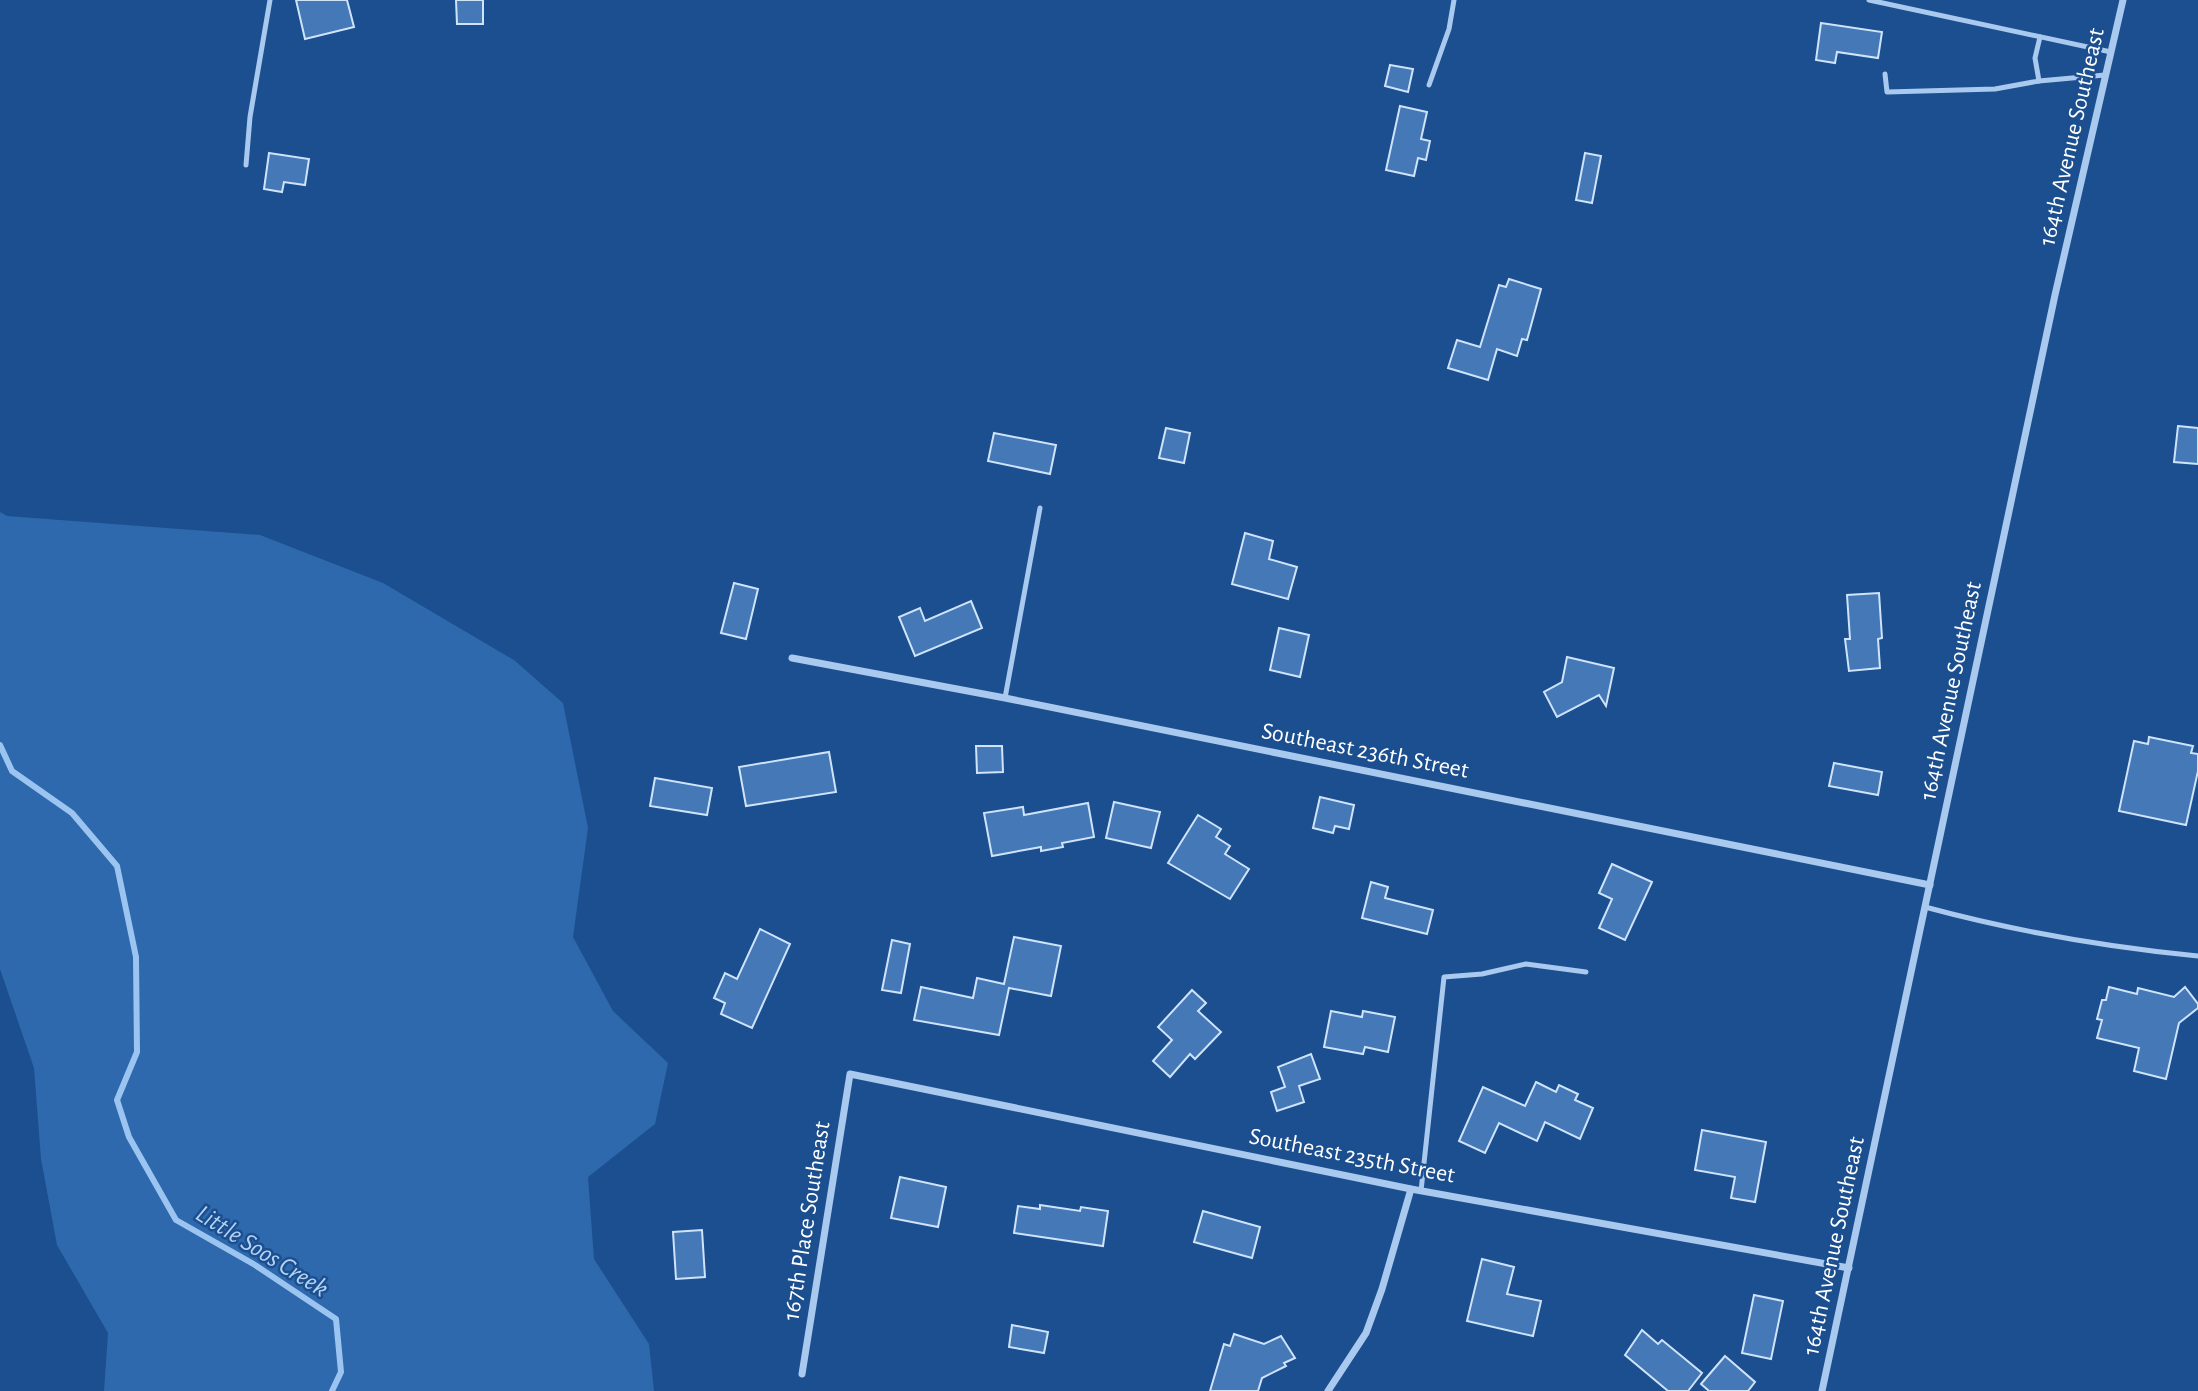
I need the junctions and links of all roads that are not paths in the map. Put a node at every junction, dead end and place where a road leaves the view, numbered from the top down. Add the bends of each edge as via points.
1 (270, 0) edge
2 (1454, 0) edge
3 (1869, 0) edge
4 (2123, 0) edge
5 (2040, 37) junction
6 (2111, 52) junction
7 (1885, 74) dead end
8 (2105, 75) junction
9 (2039, 81) junction
10 (1429, 85) dead end
11 (246, 165) dead end
12 (1040, 508) dead end
13 (792, 658) dead end
14 (1004, 698) junction
15 (1930, 885) junction
16 (1925, 907) junction
17 (2198, 956) edge
18 (1586, 972) dead end
19 (850, 1074) joint
20 (1411, 1189) junction
21 (1422, 1191) junction
22 (1849, 1268) junction
23 (802, 1374) dead end
24 (1328, 1391) edge
25 (1822, 1391) edge

1 - 11 lane
2 - 10 lane
3 - 5 lane
4 - 6 street, 164th Avenue Southeast
5 - 6 lane
5 - 9 lane via 2035,58
6 - 8 street, 164th Avenue Southeast
7 - 9 lane via 1887,92 1995,89
8 - 9 lane
8 - 15 street, 164th Avenue Southeast
12 - 14 lane
13 - 14 street, Southeast 236th Street
14 - 15 street, Southeast 236th Street
15 - 16 street, 164th Avenue Southeast
16 - 17 lane via 2013,929
16 - 22 street, 164th Avenue Southeast
18 - 21 lane via 1526,964 1482,974 1444,976
19 - 20 street, Southeast 235th Street
19 - 23 street, 167th Place Southeast
20 - 21 street, Southeast 235th Street
20 - 24 street via 1366,1333
21 - 22 street, Southeast 235th Street
22 - 25 street, 164th Avenue Southeast

